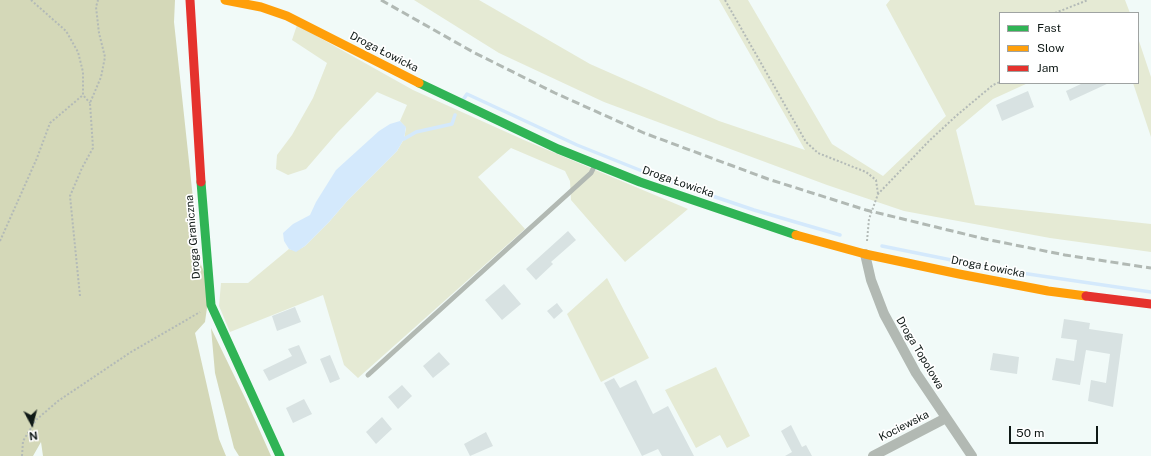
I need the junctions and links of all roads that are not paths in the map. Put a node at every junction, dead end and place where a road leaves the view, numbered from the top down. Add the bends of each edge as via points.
1 (192, 0) edge
2 (224, 0) edge
3 (595, 164) junction
4 (865, 254) junction
5 (1151, 304) edge
6 (368, 375) dead end
7 (946, 418) junction
8 (280, 456) edge
9 (873, 456) edge
10 (972, 456) edge

1 - 8 street, Droga Graniczna via 202,222 211,305
2 - 3 street, Droga Łowicka via 261,7 287,16 405,76
3 - 4 street, Droga Łowicka via 807,239
3 - 6 lane via 591,173
4 - 5 street, Droga Łowicka via 1048,291
4 - 7 street, Droga Topolowa via 871,280 884,314 916,373
7 - 9 street, Kociewska
7 - 10 street, Droga Topolowa

